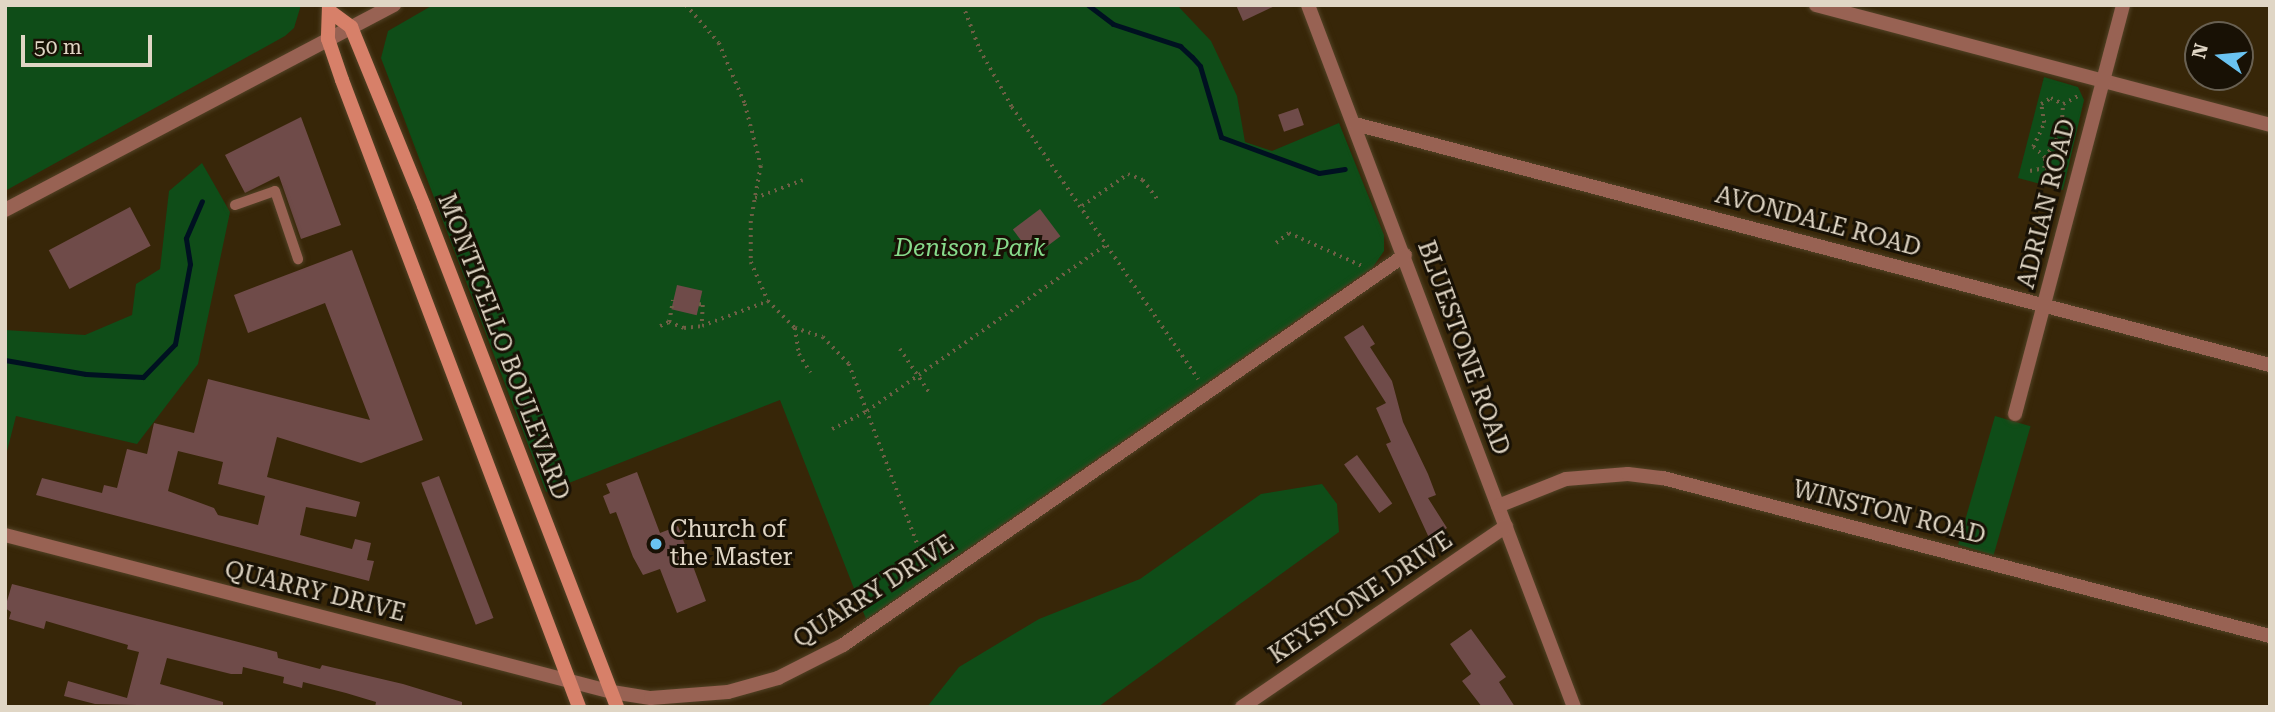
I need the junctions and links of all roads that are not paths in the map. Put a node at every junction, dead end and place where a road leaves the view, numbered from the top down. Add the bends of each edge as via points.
1 (394, 5) edge
2 (1308, 5) edge
3 (1816, 5) edge
4 (2123, 5) edge
5 (330, 9) edge
6 (351, 27) junction
7 (328, 39) junction
8 (2102, 80) junction
9 (1355, 124) junction
10 (2270, 125) edge
11 (235, 205) dead end
12 (5, 210) edge
13 (1405, 255) junction
14 (299, 259) dead end
15 (2045, 305) junction
16 (2270, 365) edge
17 (2015, 414) dead end
18 (1498, 506) junction
19 (1506, 526) junction
20 (5, 536) edge
21 (2270, 636) edge
22 (570, 682) junction
23 (612, 692) junction
24 (579, 707) edge
25 (617, 707) edge
26 (1242, 707) edge
27 (1574, 707) edge

1 - 6 street
2 - 9 street, BLUESTONE ROAD
3 - 8 street
4 - 8 street, ADRIAN ROAD
5 - 6 main road
5 - 7 main road
6 - 7 street
6 - 23 main road, MONTICELLO BOULEVARD
7 - 12 street
7 - 22 main road
8 - 10 street
8 - 15 street, ADRIAN ROAD
9 - 13 street, BLUESTONE ROAD
9 - 15 street, AVONDALE ROAD
11 - 14 lane via 275,191
13 - 18 street, BLUESTONE ROAD
13 - 23 street, QUARRY DRIVE via 865,631 813,662 778,678 709,695 650,698
15 - 16 street, AVONDALE ROAD
15 - 17 street, ADRIAN ROAD
18 - 19 street, BLUESTONE ROAD
18 - 21 street, WINSTON ROAD via 1566,478 1618,474 1663,478
19 - 26 street, KEYSTONE DRIVE
19 - 27 street, BLUESTONE ROAD
20 - 22 street, QUARRY DRIVE
22 - 23 street, QUARRY DRIVE
22 - 24 main road
23 - 25 main road, MONTICELLO BOULEVARD

